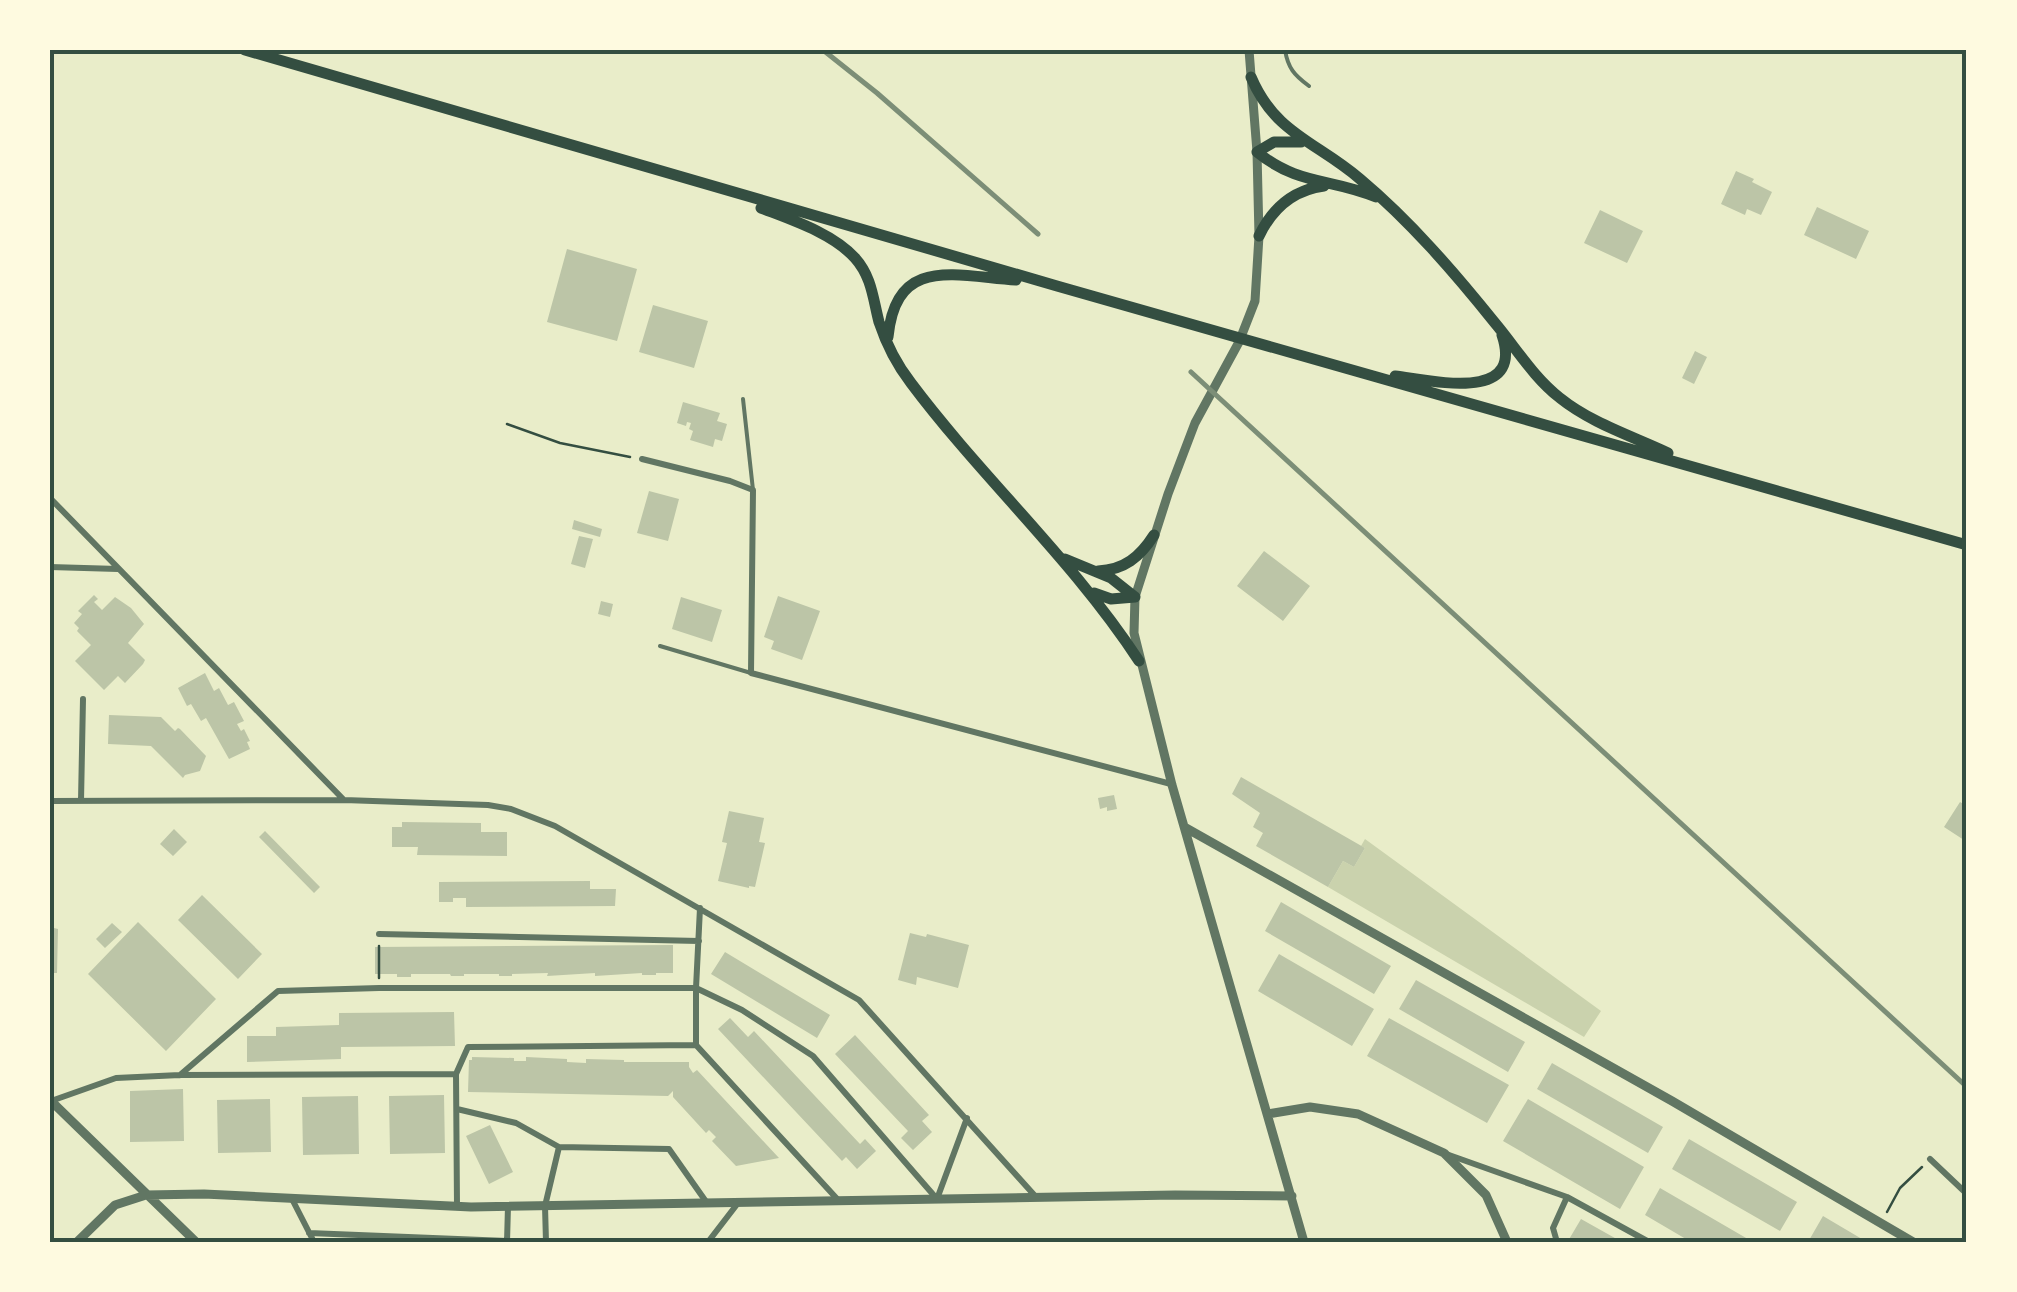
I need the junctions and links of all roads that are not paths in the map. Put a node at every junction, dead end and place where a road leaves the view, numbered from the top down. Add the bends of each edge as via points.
1 (245, 50) edge
2 (1249, 50) edge
3 (1285, 50) edge
4 (1251, 76) junction
5 (1308, 86) dead end
6 (1308, 144) junction
7 (1257, 152) junction
8 (692, 180) junction
9 (1334, 186) junction
10 (1380, 198) junction
11 (1259, 236) junction
12 (1040, 282) junction
13 (1495, 323) junction
14 (888, 341) junction
15 (1363, 373) junction
16 (744, 399) dead end
17 (642, 459) road end
18 (1704, 469) junction
19 (753, 490) junction
20 (50, 498) edge
21 (1154, 535) junction
22 (1967, 545) edge
23 (1058, 554) junction
24 (50, 567) edge
25 (119, 569) junction
26 (1092, 570) junction
27 (1086, 588) junction
28 (1135, 597) junction
29 (660, 646) dead end
30 (1140, 661) junction
31 (752, 672) junction
32 (83, 699) dead end
33 (1172, 784) junction
34 (344, 800) junction
35 (50, 801) edge
36 (81, 801) junction
37 (1186, 828) junction
38 (700, 908) junction
39 (379, 934) road end
40 (699, 941) junction
41 (696, 988) junction
42 (696, 1045) junction
43 (456, 1074) junction
44 (180, 1075) junction
45 (51, 1100) edge
46 (456, 1109) junction
47 (1268, 1114) junction
48 (966, 1118) junction
49 (559, 1147) junction
50 (1444, 1153) junction
51 (1930, 1159) road end
52 (1967, 1194) edge
53 (146, 1195) junction
54 (1292, 1196) junction
55 (1567, 1197) junction
56 (291, 1198) junction
57 (1037, 1198) junction
58 (937, 1199) junction
59 (839, 1201) junction
60 (739, 1202) junction
61 (707, 1203) junction
62 (457, 1206) junction
63 (508, 1206) junction
64 (545, 1206) junction
65 (309, 1233) junction
66 (77, 1242) edge
67 (196, 1242) edge
68 (314, 1242) edge
69 (508, 1242) edge
70 (546, 1242) edge
71 (708, 1242) edge
72 (1304, 1242) edge
73 (1506, 1242) edge
74 (1557, 1242) edge
75 (1649, 1242) edge
76 (1914, 1242) edge

1 - 8 main road
2 - 4 street
3 - 5 lane via 1288,67
4 - 6 main road via 1275,116
4 - 7 street
6 - 7 main road via 1280,141
6 - 10 main road
7 - 9 main road via 1286,171
7 - 11 street
8 - 12 main road
8 - 14 main road via 810,229 851,254 871,284
9 - 10 main road
9 - 11 main road via 1296,194
10 - 13 main road
11 - 21 street via 1251,314 1195,423
12 - 14 main road via 920,279 897,298
12 - 15 main road
13 - 15 main road via 1506,354 1498,374 1484,382
13 - 18 main road via 1567,404
14 - 23 main road via 911,384
15 - 18 main road
16 - 19 lane
17 - 19 street
18 - 22 main road
19 - 31 street
20 - 25 street
21 - 26 main road via 1129,563
21 - 28 street
23 - 26 main road
23 - 27 main road
24 - 25 street
25 - 34 street
26 - 28 main road
27 - 28 main road via 1111,599
27 - 30 main road
28 - 30 street
29 - 31 lane
30 - 33 street
31 - 33 street
32 - 36 street
33 - 37 street
34 - 36 street
34 - 38 street via 510,809 555,826
35 - 36 street
37 - 47 street
37 - 76 street
38 - 40 street
38 - 48 street via 859,1000
39 - 40 street
40 - 41 street
41 - 42 street
41 - 44 street via 278,991
41 - 58 street via 813,1056
42 - 43 street via 468,1048
42 - 59 street
43 - 44 street
43 - 46 street
44 - 45 street via 116,1078
45 - 53 street
46 - 49 street via 516,1124
46 - 62 street
47 - 50 street via 1310,1107 1358,1114
47 - 54 street
48 - 57 street
48 - 58 street
49 - 61 street via 669,1150
49 - 64 street
50 - 55 street
50 - 73 street via 1486,1194
51 - 52 street
53 - 56 street
53 - 66 street via 115,1205
53 - 67 street
54 - 57 street
54 - 72 street
55 - 74 street via 1553,1228
55 - 75 street
56 - 62 street
56 - 65 street
57 - 58 street
58 - 59 street
59 - 60 street
60 - 61 street
60 - 71 street
61 - 64 street
62 - 63 street
63 - 64 street
63 - 69 street
64 - 70 street
65 - 68 street
65 - 69 street

